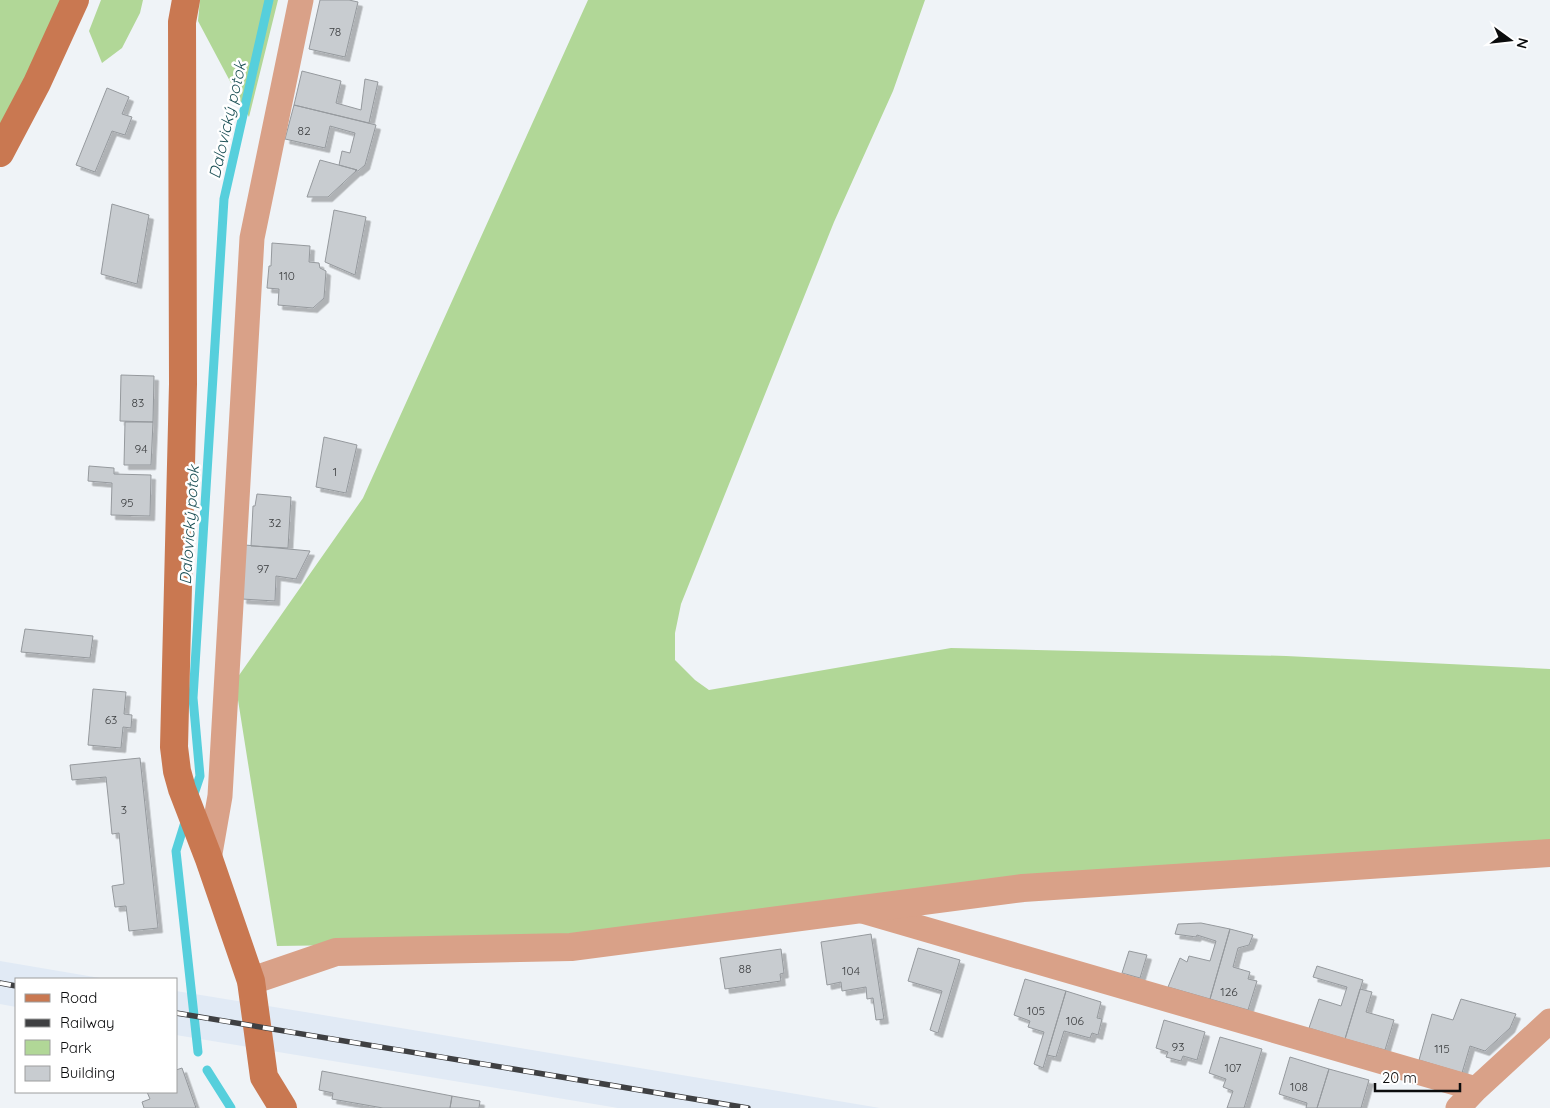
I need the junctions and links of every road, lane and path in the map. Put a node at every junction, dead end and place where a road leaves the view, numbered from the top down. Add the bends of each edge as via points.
1 (75, 0) edge
2 (186, 0) edge
3 (301, 0) edge
4 (0, 152) edge
5 (1550, 853) edge
6 (209, 859) junction
7 (858, 910) junction
8 (251, 981) junction
9 (1550, 1021) edge
10 (1476, 1089) junction
11 (283, 1108) edge
12 (1458, 1108) edge

1 - 4 main road via 37,83
2 - 6 main road via 182,22 183,384 174,747 182,789
3 - 6 street via 252,238 220,796
5 - 7 street via 1023,888
6 - 8 main road
7 - 8 street via 571,947 336,952
7 - 10 street
8 - 11 main road via 264,1077
9 - 10 street
10 - 12 street

